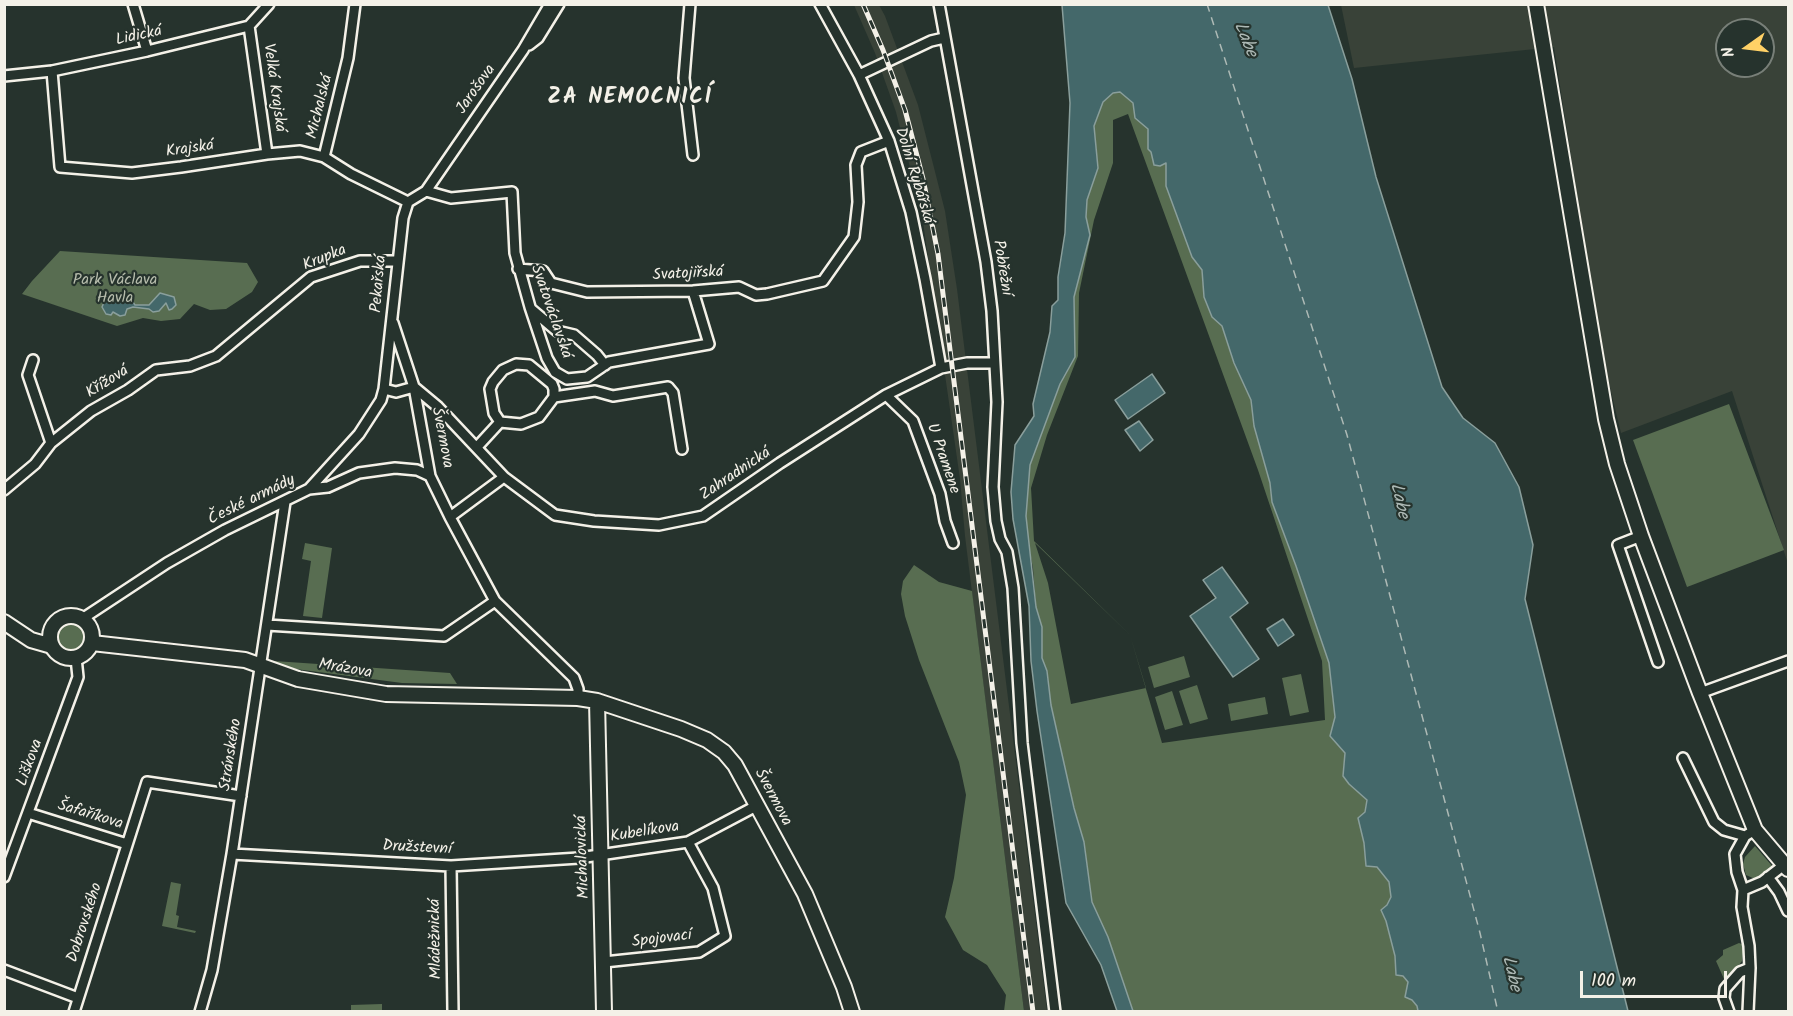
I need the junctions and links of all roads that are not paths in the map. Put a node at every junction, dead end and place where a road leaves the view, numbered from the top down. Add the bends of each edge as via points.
1 (133, 4) edge
2 (269, 4) edge
3 (356, 4) edge
4 (550, 4) edge
5 (559, 4) edge
6 (690, 4) edge
7 (820, 4) edge
8 (939, 4) edge
9 (1536, 4) edge
10 (249, 26) junction
11 (944, 38) junction
12 (523, 50) junction
13 (147, 51) junction
14 (52, 71) junction
15 (859, 75) junction
16 (4, 76) edge
17 (889, 141) junction
18 (267, 154) junction
19 (693, 155) dead end
20 (324, 157) junction
21 (426, 191) junction
22 (408, 202) junction
23 (397, 261) junction
24 (518, 269) junction
25 (693, 291) junction
26 (530, 307) junction
27 (392, 320) junction
28 (244, 332) joint
29 (33, 360) dead end
30 (994, 363) junction
31 (605, 365) junction
32 (940, 368) junction
33 (414, 387) junction
34 (384, 389) junction
35 (886, 395) junction
36 (554, 397) junction
37 (500, 422) junction
38 (51, 443) junction
39 (477, 447) junction
40 (682, 449) dead end
41 (430, 476) junction
42 (504, 477) junction
43 (309, 489) junction
44 (4, 490) edge
45 (285, 502) junction
46 (450, 517) junction
47 (1641, 536) junction
48 (953, 543) dead end
49 (495, 601) junction
50 (82, 619) junction
51 (267, 625) junction
52 (9, 626) edge
53 (51, 630) junction
54 (92, 643) junction
55 (52, 646) junction
56 (76, 658) junction
57 (1788, 661) edge
58 (1658, 662) dead end
59 (261, 665) junction
60 (1700, 693) junction
61 (578, 698) junction
62 (597, 701) junction
63 (1683, 758) dead end
64 (241, 796) junction
65 (758, 805) junction
66 (28, 813) junction
67 (1750, 833) junction
68 (688, 842) junction
69 (128, 844) junction
70 (232, 854) junction
71 (600, 855) junction
72 (451, 866) junction
73 (1786, 867) edge
74 (4, 877) edge
75 (1768, 877) junction
76 (1743, 890) junction
77 (1788, 911) edge
78 (603, 962) junction
79 (1750, 968) junction
80 (4, 970) edge
81 (78, 998) junction
82 (74, 1011) edge
83 (200, 1011) edge
84 (453, 1011) edge
85 (604, 1011) edge
86 (852, 1011) edge
87 (1055, 1011) edge
88 (1729, 1011) edge
89 (1748, 1011) edge

1 - 13 street
2 - 10 street
3 - 20 street, Michalská via 348,58
4 - 12 street, Jarošova
5 - 12 street via 538,38
6 - 19 street via 684,78
7 - 15 street, Dolní Rybářská
8 - 11 street, Pobřežní
9 - 47 street via 1606,419
10 - 13 street, Lidická
10 - 18 street, Velká Krajská
11 - 15 street via 930,40
11 - 30 street, Pobřežní via 986,262
12 - 21 street, Jarošova
13 - 14 street, Lidická
14 - 16 street, Lidická
14 - 18 street, Krajská via 60,167 132,173
15 - 17 street, Dolní Rybářská
17 - 25 street, Svatojiřská via 861,152 856,165 858,202 854,237 823,281 756,295 739,287
17 - 32 street, Dolní Rybářská via 910,212
18 - 20 street, Krajská via 300,151
20 - 22 street, Michalská
21 - 22 street
21 - 24 street, Svatováclavská via 451,198 512,192
22 - 23 street, Pekařská
23 - 27 street, Pekařská
23 - 28 street, Krupka via 360,261 311,277
24 - 25 street, Svatojiřská via 543,271 551,283 587,292
24 - 26 street, Svatováclavská
25 - 31 street, Svatováclavská via 709,344
26 - 31 street via 556,330 574,335
26 - 31 street, Svatováclavská via 555,372 567,379 587,377
27 - 33 street, Švermova
27 - 34 street, Pekařská
28 - 38 street, Křížová via 216,356 190,366 156,370 91,411
29 - 38 street via 28,375
30 - 32 street, Zahradnická
30 - 87 street, Pobřežní via 996,521 1013,588 1022,743
32 - 35 street, Zahradnická
33 - 34 street via 396,392
33 - 39 street, Zahradnická
33 - 41 street, Švermova
34 - 43 street, České armády via 359,434
35 - 42 street, Zahradnická via 703,516 659,525 555,515
35 - 48 street, U Pramene via 913,422 940,494
36 - 37 street via 539,417 531,421
36 - 37 street via 552,384 529,365 509,366 497,375 489,389
36 - 40 street via 594,390 612,396 668,387 673,393
37 - 39 street
38 - 44 street, Křížová via 35,464
39 - 42 street, Zahradnická
41 - 43 street via 395,468 359,473 328,487
41 - 46 street, Švermova
42 - 46 street
43 - 45 street, České armády
45 - 50 street, České armády via 167,563
45 - 51 street, Stránského
46 - 49 street, Švermova
47 - 58 street via 1618,545
47 - 60 street
49 - 51 street via 444,636
49 - 61 street, Švermova via 574,678
50 - 53 street via 62,618
50 - 54 street via 92,632
51 - 59 street, Stránského
52 - 53 street via 38,633
52 - 55 street via 31,640
53 - 55 street
54 - 56 street via 88,651
54 - 59 street, Mrázova
55 - 56 street via 62,656
56 - 66 street, Liškova via 78,677
57 - 60 street
59 - 61 street, Mrázova via 298,679 386,694
59 - 64 street, Stránského
60 - 67 street
61 - 62 street, Mrázova
62 - 65 street, Švermova via 681,729 716,746 735,765
62 - 71 street, Michalovická
63 - 67 street via 1714,822 1724,830
64 - 69 street, Šafaříkova via 147,782
64 - 70 street, Stránského
65 - 68 street, Kubelíkova
65 - 86 street, Švermova via 805,894
66 - 69 street, Šafaříkova
66 - 74 street, Liškova
67 - 73 street
67 - 76 street via 1736,854
68 - 71 street, Kubelíkova
68 - 78 street, Spojovací via 713,888 725,936 699,952
69 - 81 street, Dobrovského
70 - 72 street, Družstevní
70 - 83 street, Stránského via 212,970
71 - 72 street, Družstevní
71 - 78 street, Michalovická
72 - 84 street, Mládežnická
73 - 75 street
75 - 76 street
75 - 77 street
76 - 79 street
78 - 85 street, Michalovická
79 - 88 street via 1740,972 1725,989
79 - 89 street
80 - 81 street
81 - 82 street, Dobrovského

